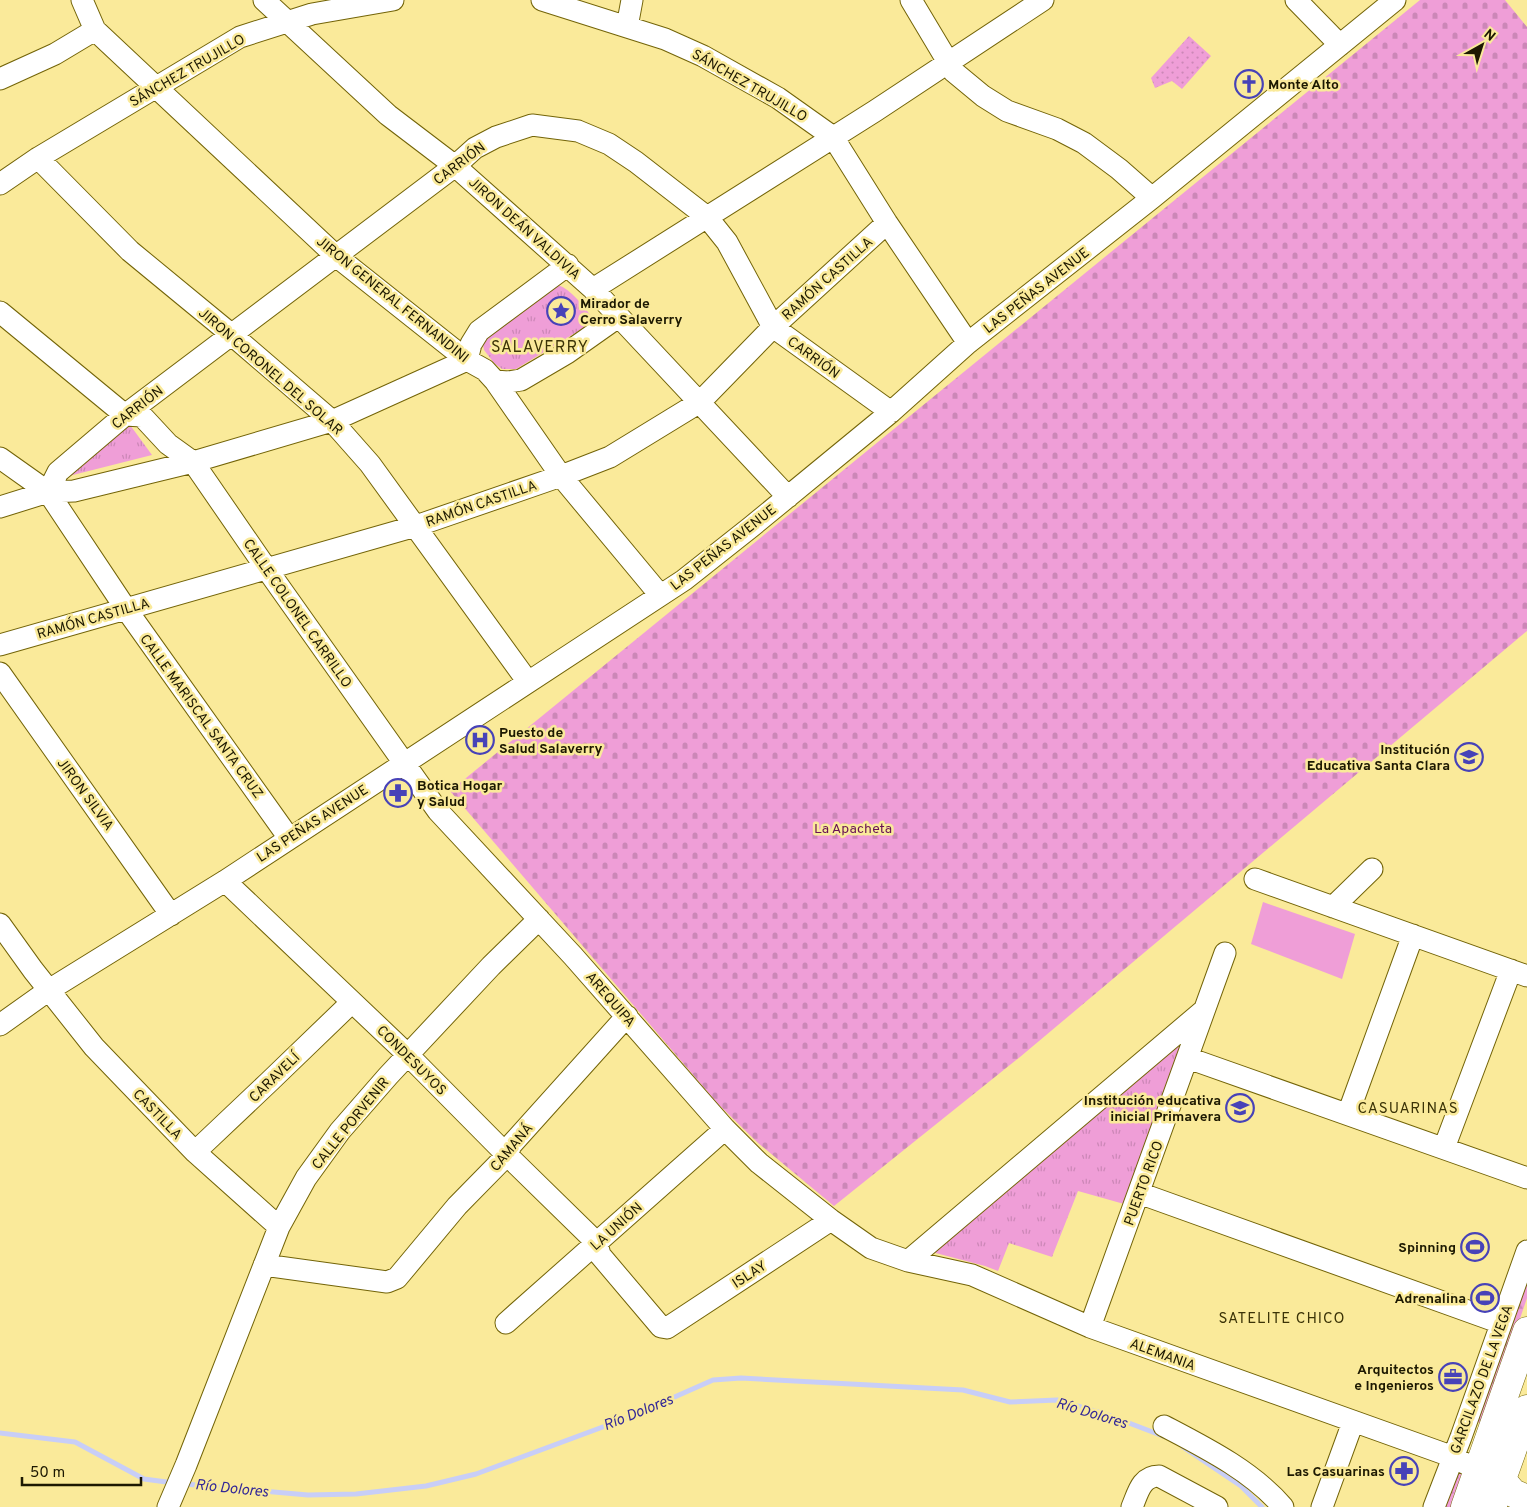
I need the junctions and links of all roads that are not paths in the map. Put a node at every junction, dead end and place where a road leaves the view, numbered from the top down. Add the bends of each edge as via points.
1 (82, 0) edge
2 (264, 0) edge
3 (393, 0) edge
4 (542, 0) edge
5 (632, 0) edge
6 (912, 0) edge
7 (1043, 0) edge
8 (1395, 0) edge
9 (1298, 1) edge
10 (288, 21) junction
11 (627, 26) junction
12 (95, 30) junction
13 (1340, 45) junction
14 (949, 63) junction
15 (0, 79) edge
16 (155, 87) junction
17 (833, 137) junction
18 (38, 158) junction
19 (455, 166) junction
20 (0, 184) edge
21 (1152, 198) junction
22 (707, 217) junction
23 (887, 223) junction
24 (336, 256) junction
25 (568, 265) junction
26 (593, 289) junction
27 (0, 312) edge
28 (618, 317) junction
29 (773, 327) junction
30 (232, 335) junction
31 (968, 344) junction
32 (467, 360) junction
33 (495, 381) junction
34 (700, 402) junction
35 (891, 412) junction
36 (125, 415) junction
37 (332, 420) junction
38 (0, 458) edge
39 (193, 462) junction
40 (562, 476) junction
41 (48, 492) junction
42 (788, 497) junction
43 (0, 507) edge
44 (416, 526) junction
45 (266, 568) junction
46 (660, 595) junction
47 (126, 609) junction
48 (0, 645) edge
49 (0, 673) edge
50 (528, 682) junction
51 (405, 764) junction
52 (289, 838) junction
53 (1372, 869) dead end
54 (1255, 879) dead end
55 (225, 881) junction
56 (1333, 907) junction
57 (170, 915) junction
58 (539, 919) junction
59 (0, 924) edge
60 (1413, 935) junction
61 (1224, 953) dead end
62 (1519, 973) edge
63 (49, 990) junction
64 (352, 1002) junction
65 (1203, 1011) junction
66 (627, 1016) junction
67 (0, 1025) edge
68 (407, 1054) junction
69 (1188, 1058) junction
70 (1348, 1114) junction
71 (725, 1129) junction
72 (1444, 1148) junction
73 (195, 1152) junction
74 (507, 1155) junction
75 (1527, 1178) edge
76 (1139, 1193) junction
77 (831, 1220) junction
78 (279, 1227) junction
79 (597, 1243) junction
80 (1527, 1251) edge
81 (908, 1261) junction
82 (264, 1265) junction
83 (506, 1323) dead end
84 (1501, 1324) junction
85 (1090, 1327) junction
86 (667, 1328) joint
87 (1527, 1331) edge
88 (1527, 1409) edge
89 (1354, 1422) junction
90 (1164, 1426) dead end
91 (1452, 1458) junction
92 (1502, 1478) edge
93 (1527, 1499) edge
94 (168, 1506) edge
95 (1132, 1507) edge
96 (1218, 1507) edge
97 (1283, 1507) edge
98 (1322, 1507) edge
99 (1434, 1507) edge
100 (1465, 1507) edge
101 (1492, 1507) edge

1 - 12 street
2 - 10 street, JIRON DEÁN VALDIVIA
3 - 10 street, SÁNCHEZ TRUJILLO
4 - 11 street, SÁNCHEZ TRUJILLO
5 - 11 street
6 - 14 street
7 - 14 street
8 - 13 street, LAS PEÑAS AVENUE
9 - 13 street
10 - 16 street, SÁNCHEZ TRUJILLO via 240,37
10 - 19 street, JIRON DEÁN VALDIVIA via 388,115
11 - 17 street, SÁNCHEZ TRUJILLO via 665,38 703,56 778,98
12 - 15 street via 55,54
12 - 16 street, JIRON GENERAL FERNANDINI
13 - 21 street, LAS PEÑAS AVENUE
14 - 17 street
14 - 21 street via 954,72 1007,112 1057,129 1084,144
16 - 18 street, SÁNCHEZ TRUJILLO
16 - 24 street, JIRON GENERAL FERNANDINI
17 - 22 street
17 - 23 street, SÁNCHEZ TRUJILLO
18 - 20 street, SÁNCHEZ TRUJILLO
18 - 30 street, JIRON CORONEL DEL SOLAR via 130,251
19 - 22 street, CARRIÓN via 475,148 515,129 532,125 578,131 608,144 636,162
19 - 24 street, CARRIÓN
19 - 25 street, JIRON DEÁN VALDIVIA
21 - 31 street, LAS PEÑAS AVENUE
22 - 26 street
22 - 29 street, CARRIÓN via 727,242
23 - 29 street, RAMÓN CASTILLA
23 - 31 street, SÁNCHEZ TRUJILLO
24 - 30 street, CARRIÓN
24 - 32 street, JIRON GENERAL FERNANDINI
25 - 26 street, JIRON DEÁN VALDIVIA
25 - 32 street via 479,331 470,344
26 - 28 street, JIRON DEÁN VALDIVIA
27 - 36 street
28 - 33 street via 521,380
28 - 34 street, JIRON DEÁN VALDIVIA
29 - 34 street, RAMÓN CASTILLA
29 - 35 street, CARRIÓN
30 - 36 street, CARRIÓN
30 - 37 street, JIRON CORONEL DEL SOLAR
31 - 35 street, LAS PEÑAS AVENUE
32 - 33 street, JIRON GENERAL FERNANDINI via 485,370
32 - 37 street
33 - 40 street, JIRON GENERAL FERNANDINI
34 - 40 street, RAMÓN CASTILLA via 610,457
34 - 42 street, JIRON DEÁN VALDIVIA
35 - 42 street, LAS PEÑAS AVENUE
36 - 39 street, CALLE COLONEL CARRILLO via 142,416 168,444
36 - 41 street, CARRIÓN via 58,472
37 - 39 street
37 - 44 street, JIRON CORONEL DEL SOLAR
38 - 41 street, CALLE MARISCAL SANTA CRUZ
39 - 41 street via 74,491
39 - 45 street, CALLE COLONEL CARRILLO
40 - 44 street, RAMÓN CASTILLA
40 - 46 street, JIRON GENERAL FERNANDINI
41 - 43 street
41 - 47 street, CALLE MARISCAL SANTA CRUZ
42 - 46 street, LAS PEÑAS AVENUE via 684,580
44 - 45 street, RAMÓN CASTILLA
44 - 50 street, JIRON CORONEL DEL SOLAR
45 - 47 street, RAMÓN CASTILLA
45 - 51 street, CALLE COLONEL CARRILLO
46 - 50 street, LAS PEÑAS AVENUE
47 - 48 street, RAMÓN CASTILLA
47 - 52 street, CALLE MARISCAL SANTA CRUZ
49 - 57 street, JIRON SILVIA
50 - 51 street, LAS PEÑAS AVENUE
51 - 52 street, LAS PEÑAS AVENUE
51 - 58 street, AREQUIPA via 438,811
52 - 55 street, LAS PEÑAS AVENUE
53 - 56 street
54 - 56 street
55 - 57 street, LAS PEÑAS AVENUE
55 - 64 street, CONDESUYOS
56 - 60 street
57 - 63 street, LAS PEÑAS AVENUE
58 - 66 street, AREQUIPA
58 - 68 street, CALLE PORVENIR
59 - 63 street
60 - 62 street
60 - 70 street
61 - 65 street, PUERTO RICO
62 - 72 street
63 - 67 street, LAS PEÑAS AVENUE
63 - 73 street, CASTILLA via 94,1047
64 - 68 street, CONDESUYOS
64 - 73 street, CARAVELÍ
65 - 69 street, PUERTO RICO
65 - 81 street
66 - 71 street, AREQUIPA
66 - 74 street, CAMANÁ via 511,1145
68 - 74 street, CONDESUYOS
68 - 78 street, CALLE PORVENIR via 340,1131 306,1178
69 - 70 street
69 - 76 street, PUERTO RICO
70 - 72 street
71 - 77 street, AREQUIPA via 759,1163
71 - 79 street, LA UNIÓN
72 - 75 street
73 - 78 street, CASTILLA
74 - 79 street, CONDESUYOS
74 - 82 street, CAMANÁ via 458,1206 397,1278 387,1282
76 - 84 street
76 - 85 street, PUERTO RICO
77 - 81 street, ALEMANIA via 871,1248
77 - 86 street, ISLAY
78 - 82 street, CALLE PORVENIR
79 - 83 street, LA UNIÓN
79 - 86 street, CONDESUYOS via 600,1254 661,1327
80 - 84 street, GARCILAZO DE LA VEGA
81 - 85 street, ALEMANIA via 972,1275
82 - 94 street, CALLE PORVENIR
84 - 91 street, GARCILAZO DE LA VEGA
85 - 89 street, ALEMANIA
87 - 92 main road
88 - 92 main road
89 - 91 street, ALEMANIA
89 - 98 street
90 - 97 street via 1254,1479
91 - 92 street, ALEMANIA
91 - 99 street, GARCILAZO DE LA VEGA
92 - 93 main road via 1513,1494
92 - 100 main road
92 - 101 main road
95 - 96 street via 1144,1480 1152,1476 1159,1476

